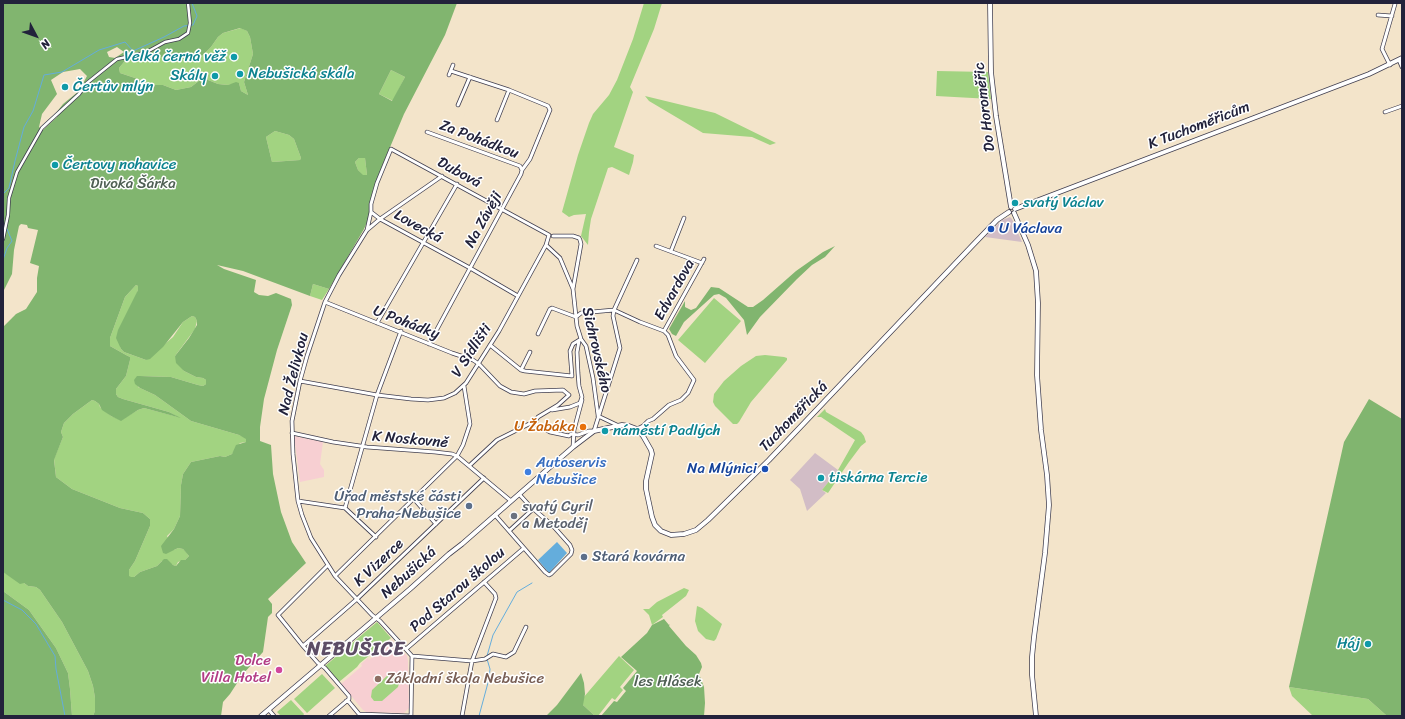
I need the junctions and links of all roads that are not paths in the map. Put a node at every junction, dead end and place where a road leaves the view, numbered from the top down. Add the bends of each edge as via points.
1 (188, 3) edge
2 (990, 3) edge
3 (1395, 4) dead end
4 (1378, 15) dead end
5 (1392, 16) junction
6 (1401, 59) edge
7 (453, 65) dead end
8 (1390, 65) junction
9 (1402, 67) edge
10 (451, 71) junction
11 (449, 75) dead end
12 (470, 77) junction
13 (509, 90) junction
14 (458, 105) dead end
15 (1402, 106) edge
16 (1385, 112) dead end
17 (497, 120) dead end
18 (427, 132) dead end
19 (522, 170) junction
20 (442, 176) junction
21 (457, 184) junction
22 (502, 209) junction
23 (1013, 211) junction
24 (371, 212) junction
25 (380, 218) junction
26 (684, 218) dead end
27 (367, 230) junction
28 (553, 236) dead end
29 (3, 239) edge
30 (423, 243) junction
31 (546, 245) junction
32 (656, 246) dead end
33 (671, 252) junction
34 (704, 259) dead end
35 (637, 260) dead end
36 (702, 263) junction
37 (470, 268) junction
38 (573, 289) junction
39 (518, 296) junction
40 (325, 302) junction
41 (614, 310) junction
42 (576, 316) junction
43 (377, 323) junction
44 (401, 331) junction
45 (664, 331) junction
46 (538, 334) dead end
47 (580, 340) junction
48 (429, 344) junction
49 (490, 345) junction
50 (530, 352) dead end
51 (479, 364) junction
52 (521, 370) junction
53 (300, 381) junction
54 (464, 386) junction
55 (376, 395) junction
56 (582, 397) junction
57 (551, 410) junction
58 (598, 416) junction
59 (534, 423) junction
60 (617, 425) junction
61 (637, 429) junction
62 (594, 431) junction
63 (292, 433) junction
64 (574, 435) junction
65 (362, 446) junction
66 (573, 448) junction
67 (457, 456) junction
68 (469, 466) junction
69 (484, 478) junction
70 (519, 494) junction
71 (414, 499) junction
72 (298, 501) junction
73 (511, 501) junction
74 (345, 508) junction
75 (533, 509) junction
76 (495, 515) junction
77 (436, 524) junction
78 (509, 531) junction
79 (376, 537) junction
80 (524, 548) junction
81 (328, 565) junction
82 (336, 576) junction
83 (484, 582) junction
84 (357, 599) junction
85 (376, 618) junction
86 (526, 627) dead end
87 (303, 646) junction
88 (406, 649) junction
89 (412, 656) junction
90 (472, 661) junction
91 (321, 665) junction
92 (346, 701) junction
93 (268, 710) junction
94 (356, 710) junction
95 (262, 716) edge
96 (274, 716) edge
97 (329, 716) edge
98 (355, 716) edge
99 (411, 716) edge
100 (462, 716) edge
101 (1036, 716) edge

1 - 29 street via 188,32 179,39 165,42 144,53 117,59 87,83 79,94 44,126 17,172 9,198
2 - 23 street, Do Horoměřic via 991,72
3 - 5 street
4 - 5 street
5 - 8 street via 1382,49
6 - 8 street, K Tuchoměřicům
6 - 9 street
7 - 10 street
8 - 23 street, K Tuchoměřicům
10 - 11 street
10 - 12 street
12 - 13 street
12 - 14 street
13 - 17 street
13 - 19 street, Na Závěji via 548,106 550,110 530,159
15 - 16 street
18 - 19 street, Za Pohádkou via 520,166
19 - 22 street, Na Závěji
20 - 21 street, Dubová
20 - 24 street, Dubová via 392,149 377,183
20 - 25 street
21 - 22 street, Dubová
21 - 30 street
22 - 31 street, Dubová via 548,234
22 - 37 street, Na Závěji
23 - 61 street, Tuchoměřická via 997,220 769,460 696,530 671,535 661,532 655,525 646,489 652,454
23 - 101 street, Do Horoměřic via 1036,271 1038,375 1047,475 1046,553 1032,657
24 - 25 street, Lovecká
24 - 27 street
25 - 27 street
25 - 30 street, Lovecká
26 - 33 street
27 - 40 street, Nad Želivkou
28 - 38 street, Sichrovského via 573,236 580,240
30 - 37 street, Lovecká
30 - 43 street
31 - 38 street, Sichrovského via 560,258
31 - 39 street, V Sídlišti
32 - 33 street
33 - 36 street
34 - 36 street, Edvardova
35 - 41 street
36 - 45 street, Edvardova
37 - 39 street, Lovecká
37 - 48 street, Na Závěji
38 - 42 street, Sichrovského
39 - 49 street, V Sídlišti
40 - 43 street, U Pohádky
40 - 53 street, Nad Želivkou
41 - 42 street via 581,313
41 - 45 street
41 - 58 street via 620,348
42 - 46 street via 551,308
42 - 47 street, Sichrovského
43 - 44 street, U Pohádky
44 - 48 street, U Pohádky
44 - 55 street
45 - 61 street via 680,363 694,380 688,393 681,400 669,405
47 - 52 street via 573,344 570,351 572,376
47 - 56 street via 577,352
47 - 58 street, Sichrovského via 586,346
48 - 51 street, U Pohádky
49 - 51 street, V Sídlišti
49 - 52 street
50 - 52 street
51 - 54 street, V Sídlišti
51 - 57 street via 500,386 512,392 524,394 536,390 563,390 570,395
53 - 55 street, V Sídlišti
53 - 63 street, Nad Želivkou
54 - 55 street, V Sídlišti via 444,398 428,400
54 - 67 street via 470,424
55 - 65 street
56 - 57 street via 580,403
56 - 64 street
57 - 59 street via 538,417
58 - 60 street
58 - 62 street
59 - 64 street via 550,432
59 - 68 street via 497,440
60 - 61 street
60 - 62 street
62 - 64 street
62 - 66 street
63 - 65 street, K Noskovně
63 - 72 street, Nad Želivkou
64 - 66 street
65 - 67 street, K Noskovně
65 - 74 street
66 - 70 street, Nebušická
67 - 68 street, K Noskovně
67 - 71 street
68 - 69 street, K Noskovně
69 - 73 street, K Noskovně
69 - 77 street, K Vizerce
70 - 73 street, Nebušická
70 - 75 street
71 - 77 street
71 - 79 street
72 - 74 street
72 - 81 street, Nad Želivkou via 311,538
73 - 76 street, Nebušická
74 - 79 street
75 - 78 street
75 - 80 street via 554,527 568,543 572,552 549,575
76 - 78 street
76 - 85 street, Nebušická
77 - 84 street, K Vizerce
78 - 80 street
79 - 82 street
80 - 83 street, Pod Starou školou
81 - 82 street, Nad Želivkou
81 - 87 street via 278,615
82 - 84 street, Nad Želivkou
83 - 88 street, Pod Starou školou
83 - 90 street via 496,598
84 - 85 street, Nad Želivkou
84 - 87 street, K Vizerce
85 - 88 street, Nad Želivkou
85 - 91 street, Nebušická
86 - 90 street via 514,652 506,657 493,654 485,659
87 - 91 street
88 - 89 street, Nad Želivkou
89 - 90 street
89 - 99 street
90 - 100 street
91 - 92 street via 349,696
91 - 93 street, Nebušická
92 - 94 street
92 - 97 street
93 - 95 street, Nebušická
93 - 96 street
94 - 98 street
94 - 99 street via 360,714

